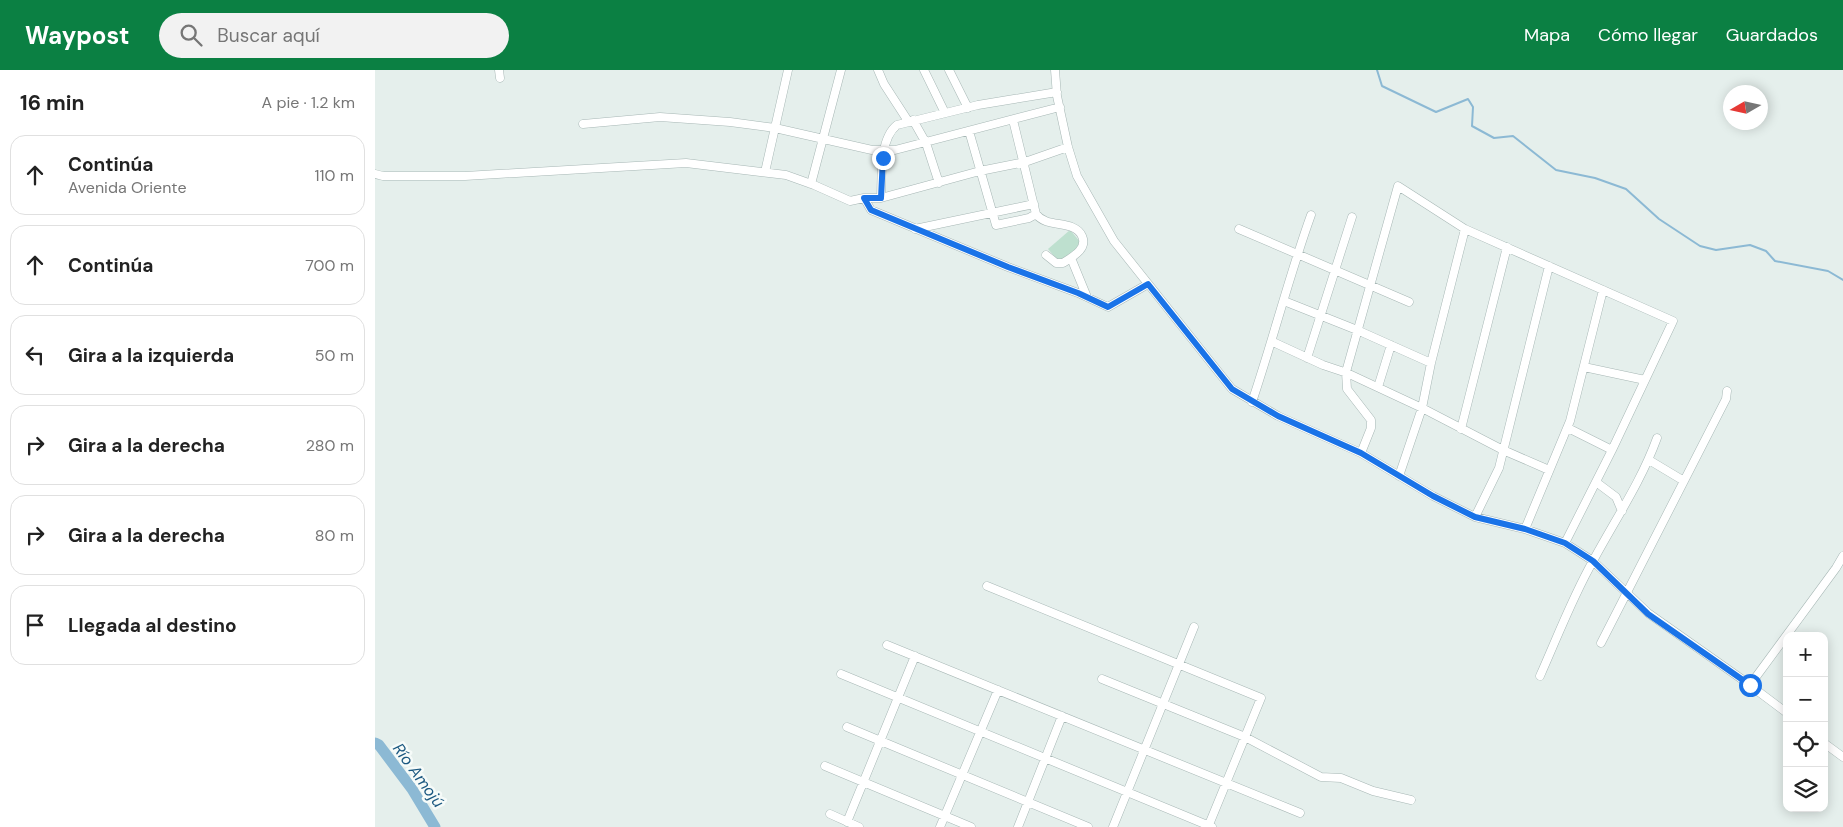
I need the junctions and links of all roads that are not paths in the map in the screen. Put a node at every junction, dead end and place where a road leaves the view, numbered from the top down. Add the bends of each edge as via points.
1 (788, 70) edge
2 (841, 70) edge
3 (851, 70) edge
4 (877, 70) edge
5 (924, 70) edge
6 (949, 70) edge
7 (1055, 70) edge
8 (1057, 92) junction
9 (1060, 107) junction
10 (968, 108) junction
11 (945, 113) junction
12 (911, 120) junction
13 (1013, 120) junction
14 (583, 124) dead end
15 (775, 128) junction
16 (969, 131) junction
17 (824, 139) junction
18 (926, 143) junction
19 (1067, 147) junction
20 (884, 151) junction
21 (1025, 162) junction
22 (980, 171) junction
23 (765, 172) junction
24 (375, 174) edge
25 (939, 183) junction
26 (811, 184) junction
27 (864, 198) junction
28 (881, 198) junction
29 (1035, 204) junction
30 (993, 212) junction
31 (1037, 214) junction
32 (1311, 214) dead end
33 (1352, 217) dead end
34 (915, 228) junction
35 (1239, 229) dead end
36 (1465, 229) junction
37 (1507, 247) junction
38 (1046, 254) dead end
39 (1297, 254) junction
40 (1071, 258) junction
41 (1549, 266) junction
42 (1335, 270) junction
43 (1148, 284) junction
44 (1371, 286) junction
45 (1603, 290) junction
46 (1087, 297) junction
47 (1284, 301) junction
48 (1409, 302) dead end
49 (1322, 316) junction
50 (1357, 330) junction
51 (1273, 342) junction
52 (1391, 345) junction
53 (1307, 358) junction
54 (1431, 363) junction
55 (1584, 368) junction
56 (1347, 373) junction
57 (1645, 380) junction
58 (1378, 388) junction
59 (1727, 391) dead end
60 (1253, 402) junction
61 (1422, 408) junction
62 (1567, 428) junction
63 (1461, 429) junction
64 (1657, 438) dead end
65 (1503, 450) junction
66 (1612, 450) junction
67 (1361, 453) junction
68 (1649, 460) junction
69 (1549, 470) junction
70 (1399, 476) junction
71 (1684, 481) junction
72 (1596, 482) junction
73 (1622, 511) junction
74 (1475, 517) junction
75 (1525, 529) junction
76 (1565, 543) junction
77 (1843, 556) edge
78 (1593, 561) junction
79 (987, 586) dead end
80 (1625, 594) junction
81 (1194, 627) dead end
82 (1601, 643) dead end
83 (887, 644) dead end
84 (915, 656) junction
85 (1179, 664) junction
86 (841, 674) dead end
87 (1540, 676) dead end
88 (1102, 679) dead end
89 (1750, 685) junction
90 (997, 690) junction
91 (898, 698) junction
92 (1163, 704) junction
93 (1783, 710) edge
94 (1062, 716) junction
95 (847, 727) dead end
96 (980, 732) junction
97 (1245, 737) junction
98 (880, 741) junction
99 (1828, 747) edge
100 (1144, 750) junction
101 (1843, 757) edge
102 (1045, 758) junction
103 (825, 766) dead end
104 (962, 775) junction
105 (863, 782) junction
106 (1226, 783) junction
107 (1127, 792) junction
108 (1411, 800) dead end
109 (1028, 802) junction
110 (1300, 813) dead end
111 (830, 814) dead end
112 (945, 816) junction
113 (847, 822) junction
114 (859, 827) edge
115 (940, 827) edge
116 (971, 827) edge
117 (1018, 827) edge
118 (1087, 827) edge
119 (1113, 827) edge
120 (1210, 827) edge

1 - 15 street
2 - 3 street
2 - 17 street
4 - 12 street
5 - 11 street
6 - 10 street
7 - 8 street
8 - 9 street
8 - 10 street
9 - 13 street
9 - 19 street
10 - 11 street
11 - 12 street
12 - 18 street
12 - 20 street via 891,131
13 - 16 street
13 - 21 street
14 - 15 street via 660,117
15 - 17 street
15 - 23 street
16 - 18 street
16 - 22 street
17 - 20 street
17 - 26 street
18 - 20 street
18 - 25 street
19 - 21 street
19 - 43 street via 1077,176 1114,241
20 - 28 street
21 - 22 street
21 - 29 street
22 - 25 street
22 - 30 street
23 - 24 street via 686,163 465,176
23 - 26 street
25 - 28 street
26 - 27 street via 850,201
27 - 28 street
27 - 34 street via 871,210
29 - 30 street
29 - 31 street
30 - 31 street via 997,225
30 - 34 street
31 - 40 street via 1046,221 1074,228 1080,233 1083,245
32 - 39 street
33 - 42 street
34 - 46 street
35 - 39 street
36 - 37 street
36 - 44 street via 1398,186
36 - 54 street
37 - 41 street
37 - 63 street
38 - 40 street via 1058,264
39 - 42 street
39 - 47 street
40 - 46 street
41 - 45 street
41 - 65 street
42 - 44 street
42 - 49 street
43 - 46 street via 1108,307
43 - 60 street via 1232,389
44 - 48 street
44 - 50 street
45 - 55 street
45 - 57 street via 1673,321
47 - 49 street
47 - 51 street
49 - 50 street
49 - 53 street
50 - 52 street
50 - 56 street
51 - 53 street
51 - 60 street
52 - 54 street
52 - 58 street
53 - 56 street
54 - 61 street
55 - 57 street
55 - 62 street
56 - 58 street
56 - 67 street via 1347,389 1371,420
57 - 66 street
58 - 61 street
59 - 71 street via 1726,399
60 - 67 street
61 - 63 street
61 - 70 street
62 - 66 street
62 - 69 street
63 - 65 street
64 - 68 street
65 - 69 street
65 - 74 street via 1499,468
66 - 72 street
67 - 70 street
68 - 71 street
68 - 73 street
69 - 75 street
70 - 74 street
71 - 80 street
72 - 73 street via 1616,498
72 - 76 street
73 - 78 street
74 - 75 street
75 - 76 street
76 - 78 street
77 - 89 street
78 - 80 street
78 - 87 street
79 - 85 street
80 - 82 street
80 - 89 street via 1648,614
81 - 85 street
83 - 84 street
84 - 90 street
84 - 91 street
85 - 92 street
85 - 97 street via 1261,698
86 - 91 street
88 - 92 street
89 - 93 street
90 - 94 street
90 - 96 street
91 - 96 street
91 - 98 street
92 - 97 street
92 - 100 street
94 - 100 street
94 - 102 street
95 - 98 street
96 - 102 street
96 - 104 street
97 - 106 street
97 - 108 street via 1321,777 1341,778 1373,791
98 - 104 street
98 - 105 street
99 - 101 street
100 - 106 street
100 - 107 street
102 - 107 street
102 - 109 street
103 - 105 street
104 - 109 street
104 - 112 street
105 - 112 street
105 - 113 street
106 - 110 street
106 - 120 street
107 - 119 street
107 - 120 street
109 - 117 street
109 - 118 street
111 - 113 street
112 - 115 street
112 - 116 street
113 - 114 street

